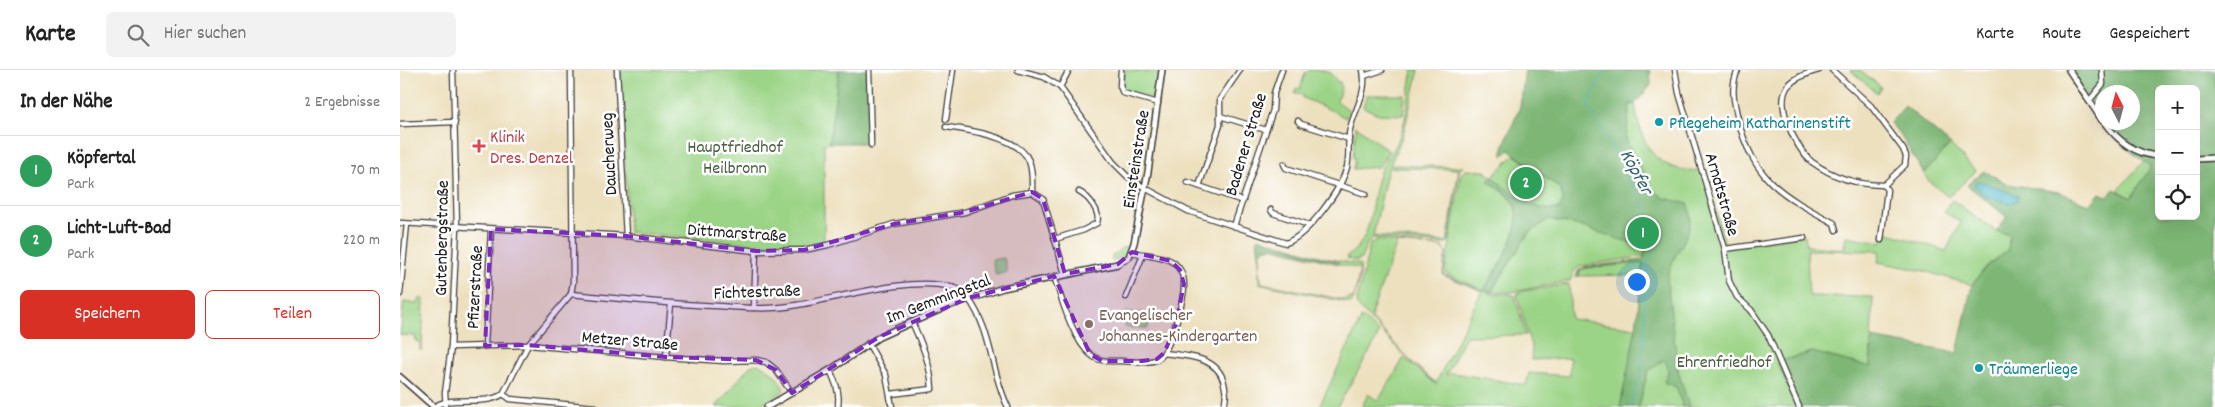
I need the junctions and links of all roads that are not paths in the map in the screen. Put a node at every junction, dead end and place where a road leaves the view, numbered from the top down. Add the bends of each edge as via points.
1 (453, 70) edge
2 (571, 70) edge
3 (617, 70) edge
4 (869, 70) edge
5 (953, 70) edge
6 (1018, 70) edge
7 (1069, 70) edge
8 (1121, 70) edge
9 (1162, 70) edge
10 (1240, 70) edge
11 (1282, 70) edge
12 (1382, 70) edge
13 (1675, 70) edge
14 (1738, 70) edge
15 (1818, 70) edge
16 (1832, 70) edge
17 (2069, 70) edge
18 (2102, 70) edge
19 (1363, 73) edge
20 (1060, 87) junction
21 (2090, 101) junction
22 (1158, 103) junction
23 (2095, 109) edge
24 (1220, 116) junction
25 (946, 119) dead end
26 (1298, 121) dead end
27 (455, 122) junction
28 (400, 124) edge
29 (946, 126) dead end
30 (1266, 130) junction
31 (2111, 130) edge
32 (1349, 139) junction
33 (871, 145) dead end
34 (2155, 156) edge
35 (2215, 158) edge
36 (2200, 159) edge
37 (1284, 164) dead end
38 (1187, 182) dead end
39 (1339, 185) junction
40 (1884, 185) junction
41 (1199, 186) junction
42 (1145, 188) junction
43 (1032, 192) junction
44 (1079, 192) dead end
45 (1366, 194) dead end
46 (1243, 201) junction
47 (1271, 210) dead end
48 (400, 223) edge
49 (407, 224) junction
50 (1309, 225) junction
51 (1234, 226) junction
52 (457, 227) junction
53 (491, 229) junction
54 (1836, 230) dead end
55 (572, 233) junction
56 (626, 236) junction
57 (1804, 238) dead end
58 (1055, 239) junction
59 (1881, 240) dead end
60 (1725, 249) junction
61 (756, 251) junction
62 (1132, 252) junction
63 (1143, 255) junction
64 (1065, 274) junction
65 (1054, 276) junction
66 (400, 294) edge
67 (571, 294) junction
68 (969, 297) junction
69 (1126, 297) dead end
70 (671, 304) junction
71 (754, 308) junction
72 (912, 322) junction
73 (868, 343) junction
74 (528, 344) junction
75 (485, 346) junction
76 (451, 347) junction
77 (1164, 353) junction
78 (666, 357) junction
79 (830, 370) junction
80 (400, 377) edge
81 (792, 393) junction
82 (503, 394) junction
83 (891, 394) junction
84 (446, 405) edge
85 (838, 406) edge
86 (434, 407) edge
87 (595, 407) edge
88 (767, 407) edge
89 (831, 407) edge
90 (892, 407) edge
91 (1008, 407) edge
92 (1223, 407) edge
93 (1799, 407) edge

1 - 27 street, Gutenbergstraße
2 - 55 street
3 - 56 street, Daucherweg
4 - 33 street
5 - 25 street
6 - 20 street via 1044,77
7 - 20 street
8 - 22 street via 1123,93
9 - 22 street, Einsteinstraße
10 - 24 street via 1222,94
11 - 30 street, Badener Straße
12 - 19 street
13 - 60 street, Arndtstraße
14 - 54 street via 1733,100 1751,157 1762,175 1803,207 1834,223
15 - 40 street via 1793,80 1783,97 1793,138 1810,160 1833,174 1869,185
16 - 40 street via 1871,106 1903,149 1905,165
17 - 21 street
18 - 21 street via 2103,84
19 - 32 street via 1364,91
20 - 42 street via 1113,162 1126,176
21 - 23 street
22 - 42 street, Einsteinstraße
24 - 30 street
24 - 41 street via 1220,125
26 - 32 street
27 - 28 street
27 - 52 street, Gutenbergstraße
29 - 43 street via 998,138 1023,150 1029,160
30 - 46 street, Badener Straße
31 - 34 street via 2136,150
32 - 39 street via 1347,168
35 - 36 street
37 - 39 street via 1286,168
38 - 41 street
39 - 45 street
39 - 50 street
40 - 59 street via 1887,190
41 - 46 street
42 - 51 street via 1188,211
42 - 62 street, Einsteinstraße
43 - 58 street via 1043,199
43 - 61 street, Dittmarstraße via 1012,195 965,212 894,224 828,245 804,250
44 - 58 street via 1096,210 1097,223
46 - 51 street, Badener Straße
47 - 50 street via 1274,214
48 - 49 street, Dittmarstraße
49 - 52 street, Dittmarstraße
49 - 66 street
50 - 51 street via 1286,243
52 - 53 street, Dittmarstraße
52 - 76 street, Gutenbergstraße
53 - 55 street, Dittmarstraße
53 - 75 street, Pfizerstraße
55 - 56 street, Dittmarstraße
55 - 67 street via 574,282
56 - 61 street, Dittmarstraße
57 - 60 street, Arndtstraße
58 - 64 street
60 - 93 street via 1729,282 1768,335
61 - 71 street
62 - 63 street
62 - 64 street, Im Gemmingstal via 1118,264
63 - 69 street
63 - 77 street via 1171,261 1184,280 1175,328
64 - 65 street, Im Gemmingstal
65 - 68 street, Im Gemmingstal
65 - 77 street via 1082,344 1096,359 1151,360
67 - 70 street, Fichtestraße
67 - 74 street
68 - 71 street, Fichtestraße via 947,286 917,283 797,306
68 - 72 street, Im Gemmingstal
68 - 91 street via 986,330
70 - 71 street, Fichtestraße
70 - 78 street
72 - 73 street, Im Gemmingstal
72 - 83 street via 932,375 932,389
73 - 79 street, Im Gemmingstal
73 - 83 street via 882,366
74 - 75 street, Metzer Straße
74 - 78 street, Metzer Straße
74 - 82 street
75 - 76 street, Metzer Straße
76 - 84 street, Gutenbergstraße
77 - 92 street via 1200,359 1216,369 1226,393
78 - 81 street, Metzer Straße via 766,362 776,370
79 - 81 street, Im Gemmingstal
79 - 85 street via 837,385
80 - 86 street
81 - 88 street, Im Gemmingstal
82 - 84 street
82 - 87 street via 510,399
83 - 90 street
84 - 86 street
85 - 89 street

